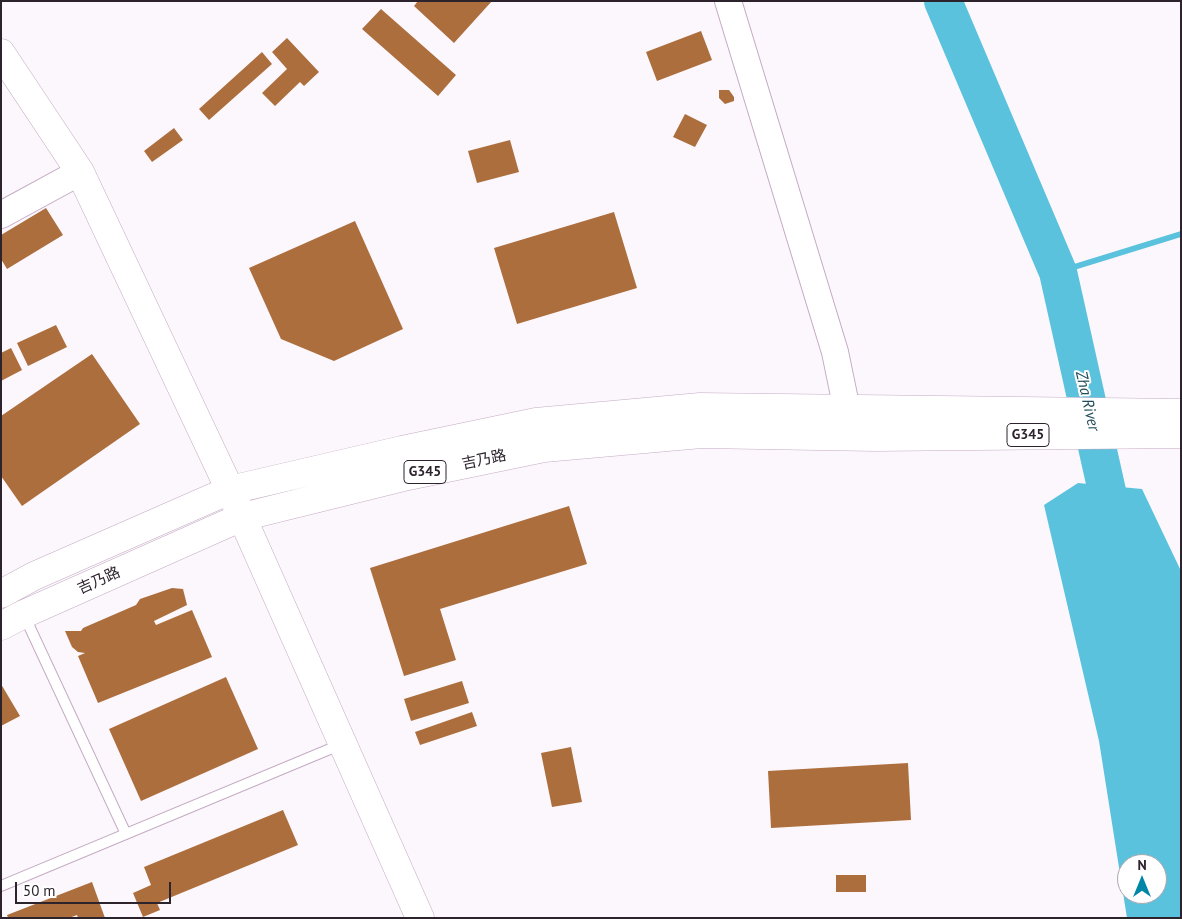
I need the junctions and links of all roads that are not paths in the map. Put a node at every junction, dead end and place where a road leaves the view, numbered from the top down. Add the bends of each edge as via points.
1 (728, 1) edge
2 (1, 53) edge
3 (80, 172) junction
4 (1, 216) edge
5 (1181, 413) edge
6 (847, 423) junction
7 (876, 424) junction
8 (1181, 434) edge
9 (230, 490) junction
10 (242, 518) junction
11 (1, 594) edge
12 (13, 620) edge
13 (343, 744) junction
14 (126, 834) junction
15 (1, 886) edge
16 (420, 918) edge

1 - 6 street via 836,352
2 - 3 main road
3 - 4 street
3 - 9 main road
5 - 7 main road, G345
6 - 7 main road, 吉乃路 / G345
6 - 9 main road, 吉乃路 / G345 via 700,407 536,422
6 - 10 main road, 吉乃路 / G345 via 544,448 408,476
7 - 8 main road, G345
9 - 10 main road
9 - 11 main road, 吉乃路 / G345 via 34,576
10 - 12 main road, 吉乃路 / G345
10 - 13 main road
12 - 14 lane
13 - 14 lane
13 - 16 main road
14 - 15 lane

